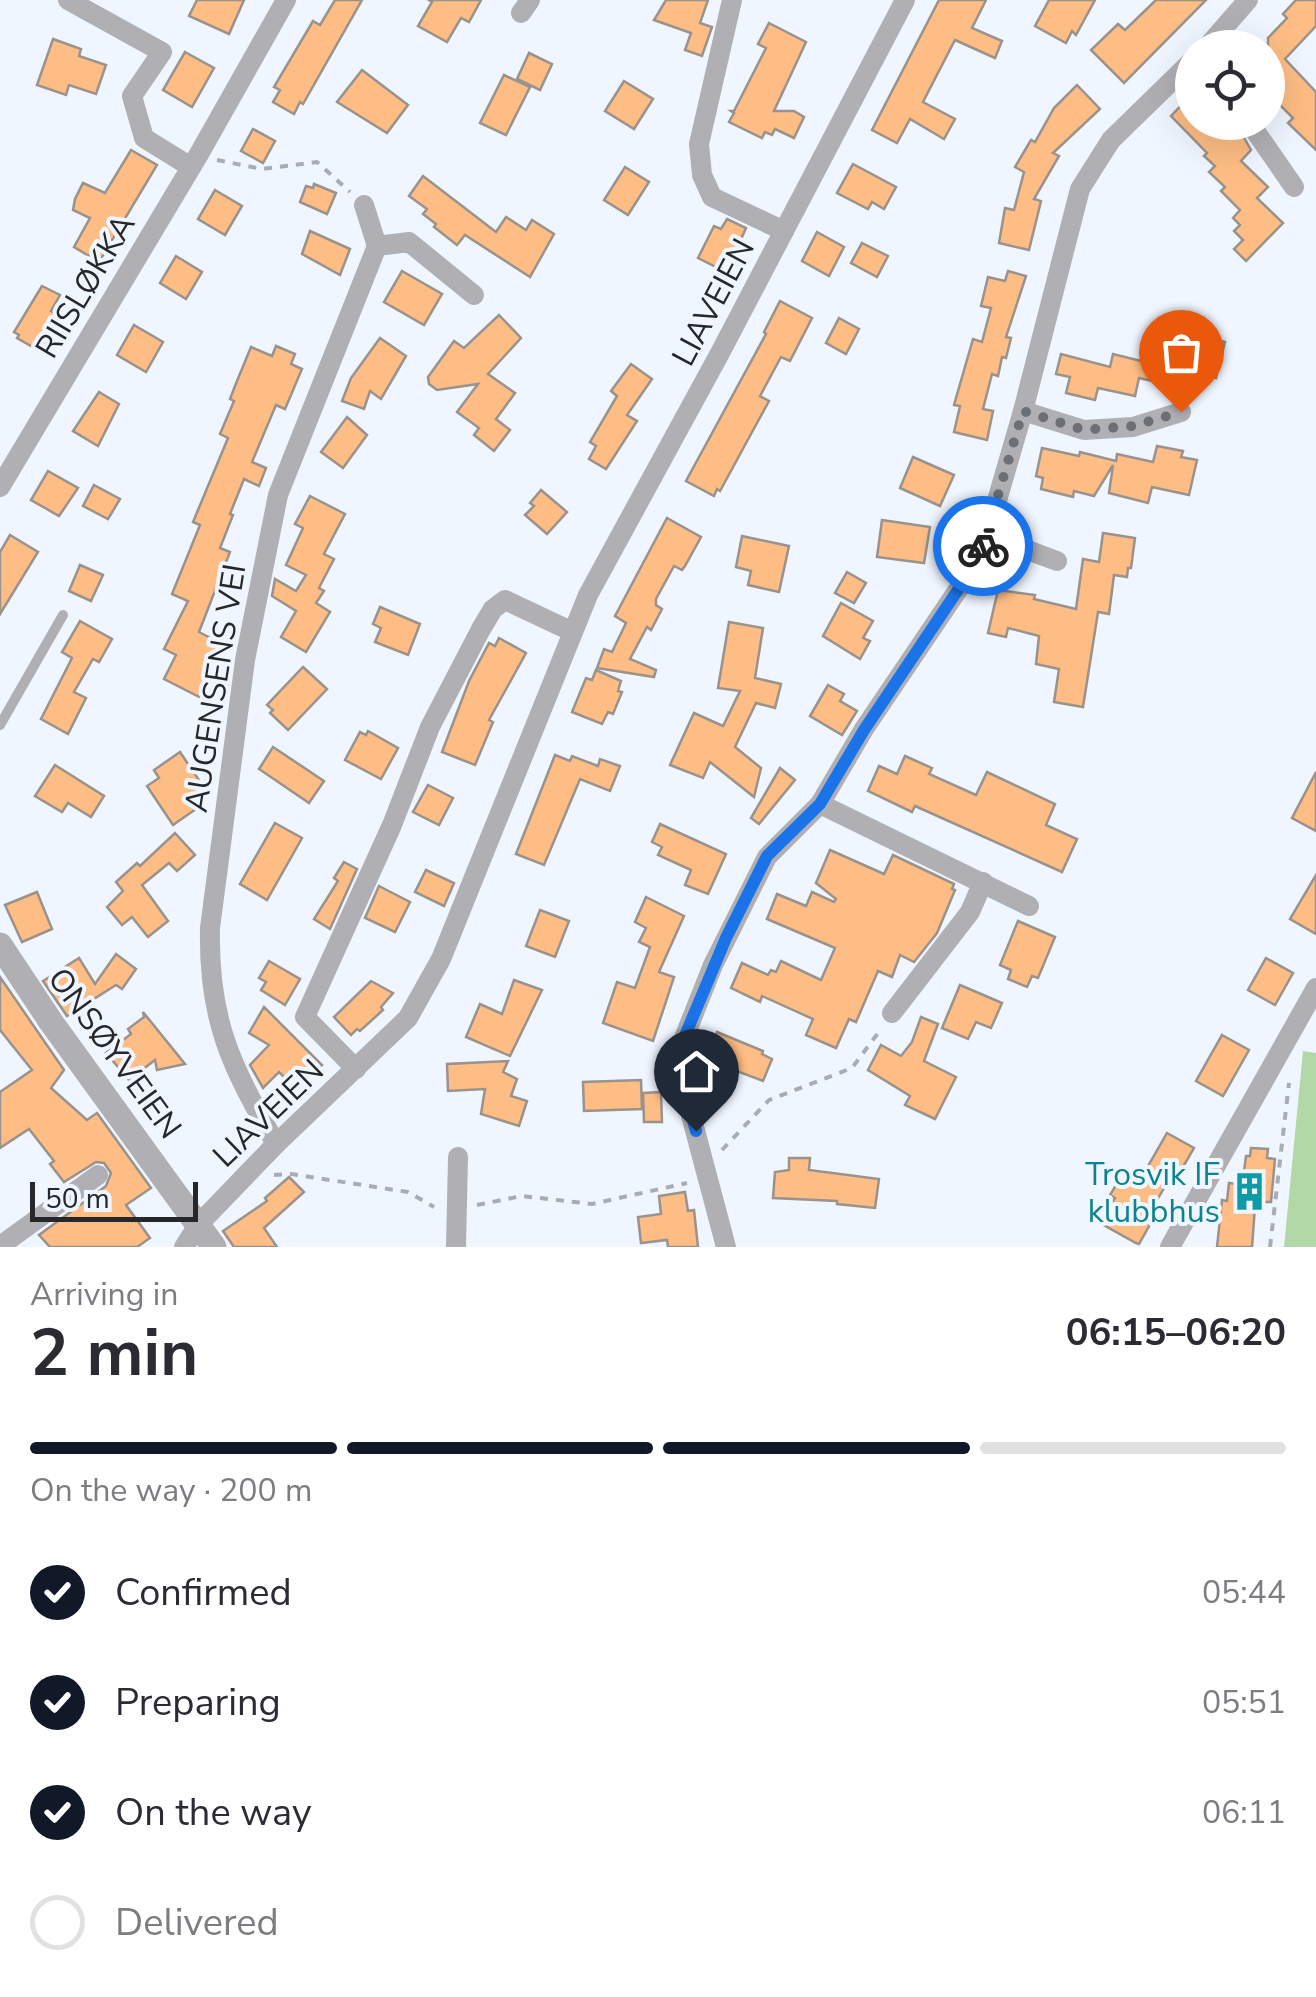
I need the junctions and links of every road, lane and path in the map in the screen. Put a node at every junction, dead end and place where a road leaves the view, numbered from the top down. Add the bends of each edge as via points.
1 (68, 0) edge
2 (286, 0) edge
3 (732, 0) edge
4 (905, 0) edge
5 (1237, 4) edge
6 (1219, 30) edge
7 (1175, 78) edge
8 (1261, 140) edge
9 (195, 161) junction
10 (1294, 187) dead end
11 (364, 205) joint
12 (784, 231) junction
13 (377, 246) junction
14 (474, 295) dead end
15 (1023, 411) junction
16 (1181, 412) dead end
17 (0, 487) edge
18 (987, 535) junction
19 (1057, 561) dead end
20 (63, 616) dead end
21 (573, 632) junction
22 (0, 725) edge
23 (820, 804) junction
24 (983, 882) junction
25 (1029, 906) dead end
26 (0, 945) edge
27 (1313, 1000) edge
28 (892, 1013) joint
29 (356, 1070) junction
30 (1290, 1079) dead end
31 (276, 1144) junction
32 (458, 1157) dead end
33 (706, 1166) junction
34 (98, 1175) dead end
35 (246, 1176) junction
36 (458, 1212) junction
37 (191, 1236) edge
38 (0, 1246) edge
39 (214, 1247) edge
40 (456, 1247) edge
41 (726, 1247) edge
42 (1170, 1247) edge
43 (1270, 1247) edge

1 - 9 street via 162,52 132,96 144,138
2 - 9 street, RIISLØKKA
3 - 12 street via 699,144 702,175 712,198
4 - 12 street, LIAVEIEN
5 - 6 street
7 - 15 street via 1111,140 1080,189
8 - 10 street
9 - 11 path via 262,169 317,162
9 - 17 street, RIISLØKKA
11 - 13 street
12 - 21 street, LIAVEIEN
13 - 14 street via 409,242
13 - 31 street, AUGENSENS VEI via 278,495 244,660 210,928 209,968 221,1035
15 - 16 street via 1084,430 1133,426
15 - 18 street
18 - 19 street
18 - 23 street via 974,566
20 - 22 lane
21 - 29 street, LIAVEIEN via 441,960 408,1018
21 - 29 street, LIAVEIEN via 505,600 487,619 430,727 305,1017
23 - 24 street
23 - 33 street via 767,856 684,1038 684,1089
24 - 25 street
24 - 28 street via 970,912
26 - 37 street, ONSØYVEIEN via 142,1144
27 - 42 street
28 - 33 path via 852,1068 770,1100
29 - 31 street, LIAVEIEN
30 - 43 path
31 - 35 street, LIAVEIEN
32 - 36 street
33 - 36 path via 693,1182 592,1204 522,1196
33 - 41 street
34 - 38 street
35 - 36 path via 292,1174 408,1192 440,1211
35 - 37 street, LIAVEIEN
36 - 40 street
37 - 39 street, ONSØYVEIEN

